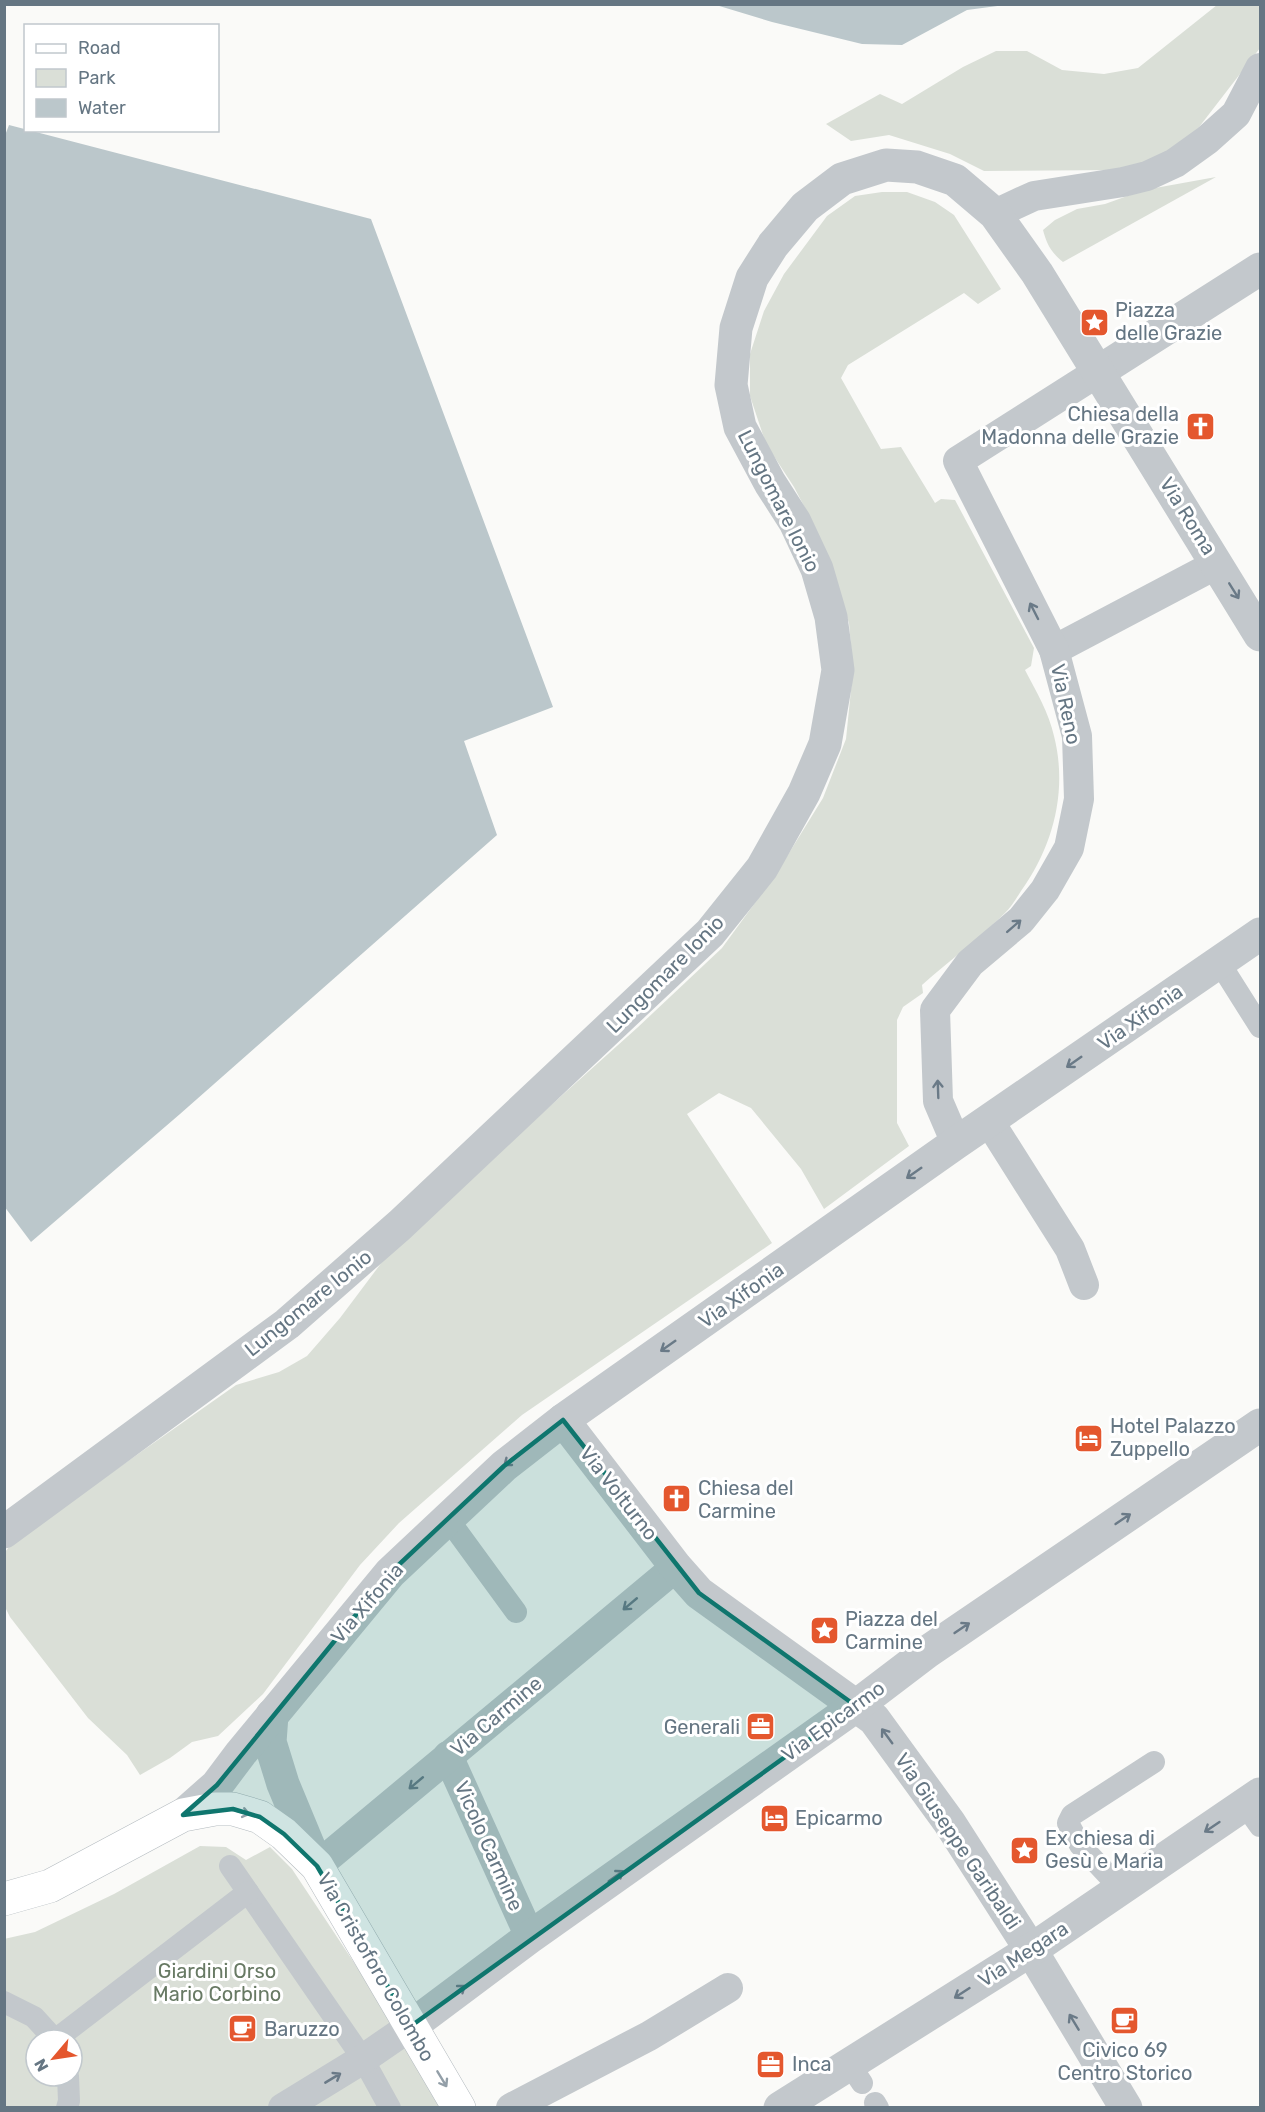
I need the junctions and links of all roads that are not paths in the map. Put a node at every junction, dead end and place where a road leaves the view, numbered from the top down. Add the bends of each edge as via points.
1 (1260, 68) edge
2 (995, 214) junction
3 (1260, 269) edge
4 (1037, 273) joint
5 (1106, 385) junction
6 (1217, 564) junction
7 (1260, 635) edge
8 (1054, 650) junction
9 (1260, 934) edge
10 (1219, 962) junction
11 (1260, 1027) edge
12 (989, 1121) junction
13 (956, 1143) junction
14 (1084, 1286) dead end
15 (563, 1420) junction
16 (1260, 1425) edge
17 (448, 1519) junction
18 (4, 1532) edge
19 (676, 1567) junction
20 (516, 1612) dead end
21 (856, 1706) junction
22 (272, 1715) junction
23 (448, 1756) junction
24 (1154, 1762) dead end
25 (1255, 1808) edge
26 (183, 1815) junction
27 (230, 1866) dead end
28 (317, 1866) junction
29 (1120, 1889) junction
30 (248, 1893) junction
31 (4, 1899) edge
32 (531, 1937) junction
33 (1031, 1950) junction
34 (728, 1988) dead end
35 (4, 2002) edge
36 (411, 2026) junction
37 (44, 2028) edge
38 (71, 2028) edge
39 (363, 2060) junction
40 (68, 2088) edge
41 (788, 2105) edge
42 (67, 2108) edge
43 (283, 2108) edge
44 (390, 2108) edge
45 (459, 2108) edge
46 (511, 2108) edge
47 (1126, 2108) edge

1 - 2 street via 1236,114 1176,163 1123,182 1034,196
2 - 4 street, Lungomare Ionio
2 - 18 street, Lungomare Ionio via 955,180 917,167 886,165 842,179 805,207 752,278 736,328 731,385 740,427 795,522 817,569 831,617 838,670 825,744 804,793 762,868 710,933 400,1225 287,1324
3 - 5 street
4 - 5 street, Via Roma
5 - 6 street, Via Roma
8 -> 5 street, Via Reno via 958,461
6 -> 7 street, Via Roma
6 - 8 street
13 -> 8 street, Via Reno via 938,1101 935,1010 970,963 1021,920 1045,890 1069,848 1079,798 1077,736
9 - 10 street, Via Xifonia
10 - 11 street
10 -> 12 street, Via Xifonia
12 - 13 street, Via Xifonia
12 - 14 street via 1070,1249
13 -> 15 street, Via Xifonia
15 -> 17 street, Via Xifonia via 504,1466
15 - 19 street, Via Volturno
21 -> 16 street, Via Epicarmo via 927,1652
17 - 20 street
17 - 22 street, Via Xifonia via 390,1573
19 - 21 street, Via Volturno via 699,1593
19 -> 23 street, Via Carmine
32 -> 21 street, Via Epicarmo
33 -> 21 street, Via Giuseppe Garibaldi via 949,1822 874,1719
22 - 26 street, Via Xifonia via 217,1785
22 - 28 street via 270,1742
23 -> 28 street, Via Carmine
23 - 32 street, Vicolo Carmine
24 - 29 street via 1072,1815 1068,1823 1080,1845
25 -> 29 street, Via Megara
26 -> 28 main road, Via Cristoforo Colombo via 233,1809 260,1817
26 - 31 main road, Via Cristoforo Colombo via 50,1886
27 - 30 street
28 - 36 main road, Via Cristoforo Colombo
29 - 33 street, Via Megara
30 - 38 street
30 - 39 street
36 -> 32 street, Via Epicarmo
33 -> 41 street, Via Megara via 856,2074
47 -> 33 street, Via Giuseppe Garibaldi
34 - 46 street via 649,2036
35 - 37 street via 34,2017
36 - 39 street
36 -> 45 main road, Via Cristoforo Colombo
43 -> 39 street
39 - 44 street
40 - 42 street

